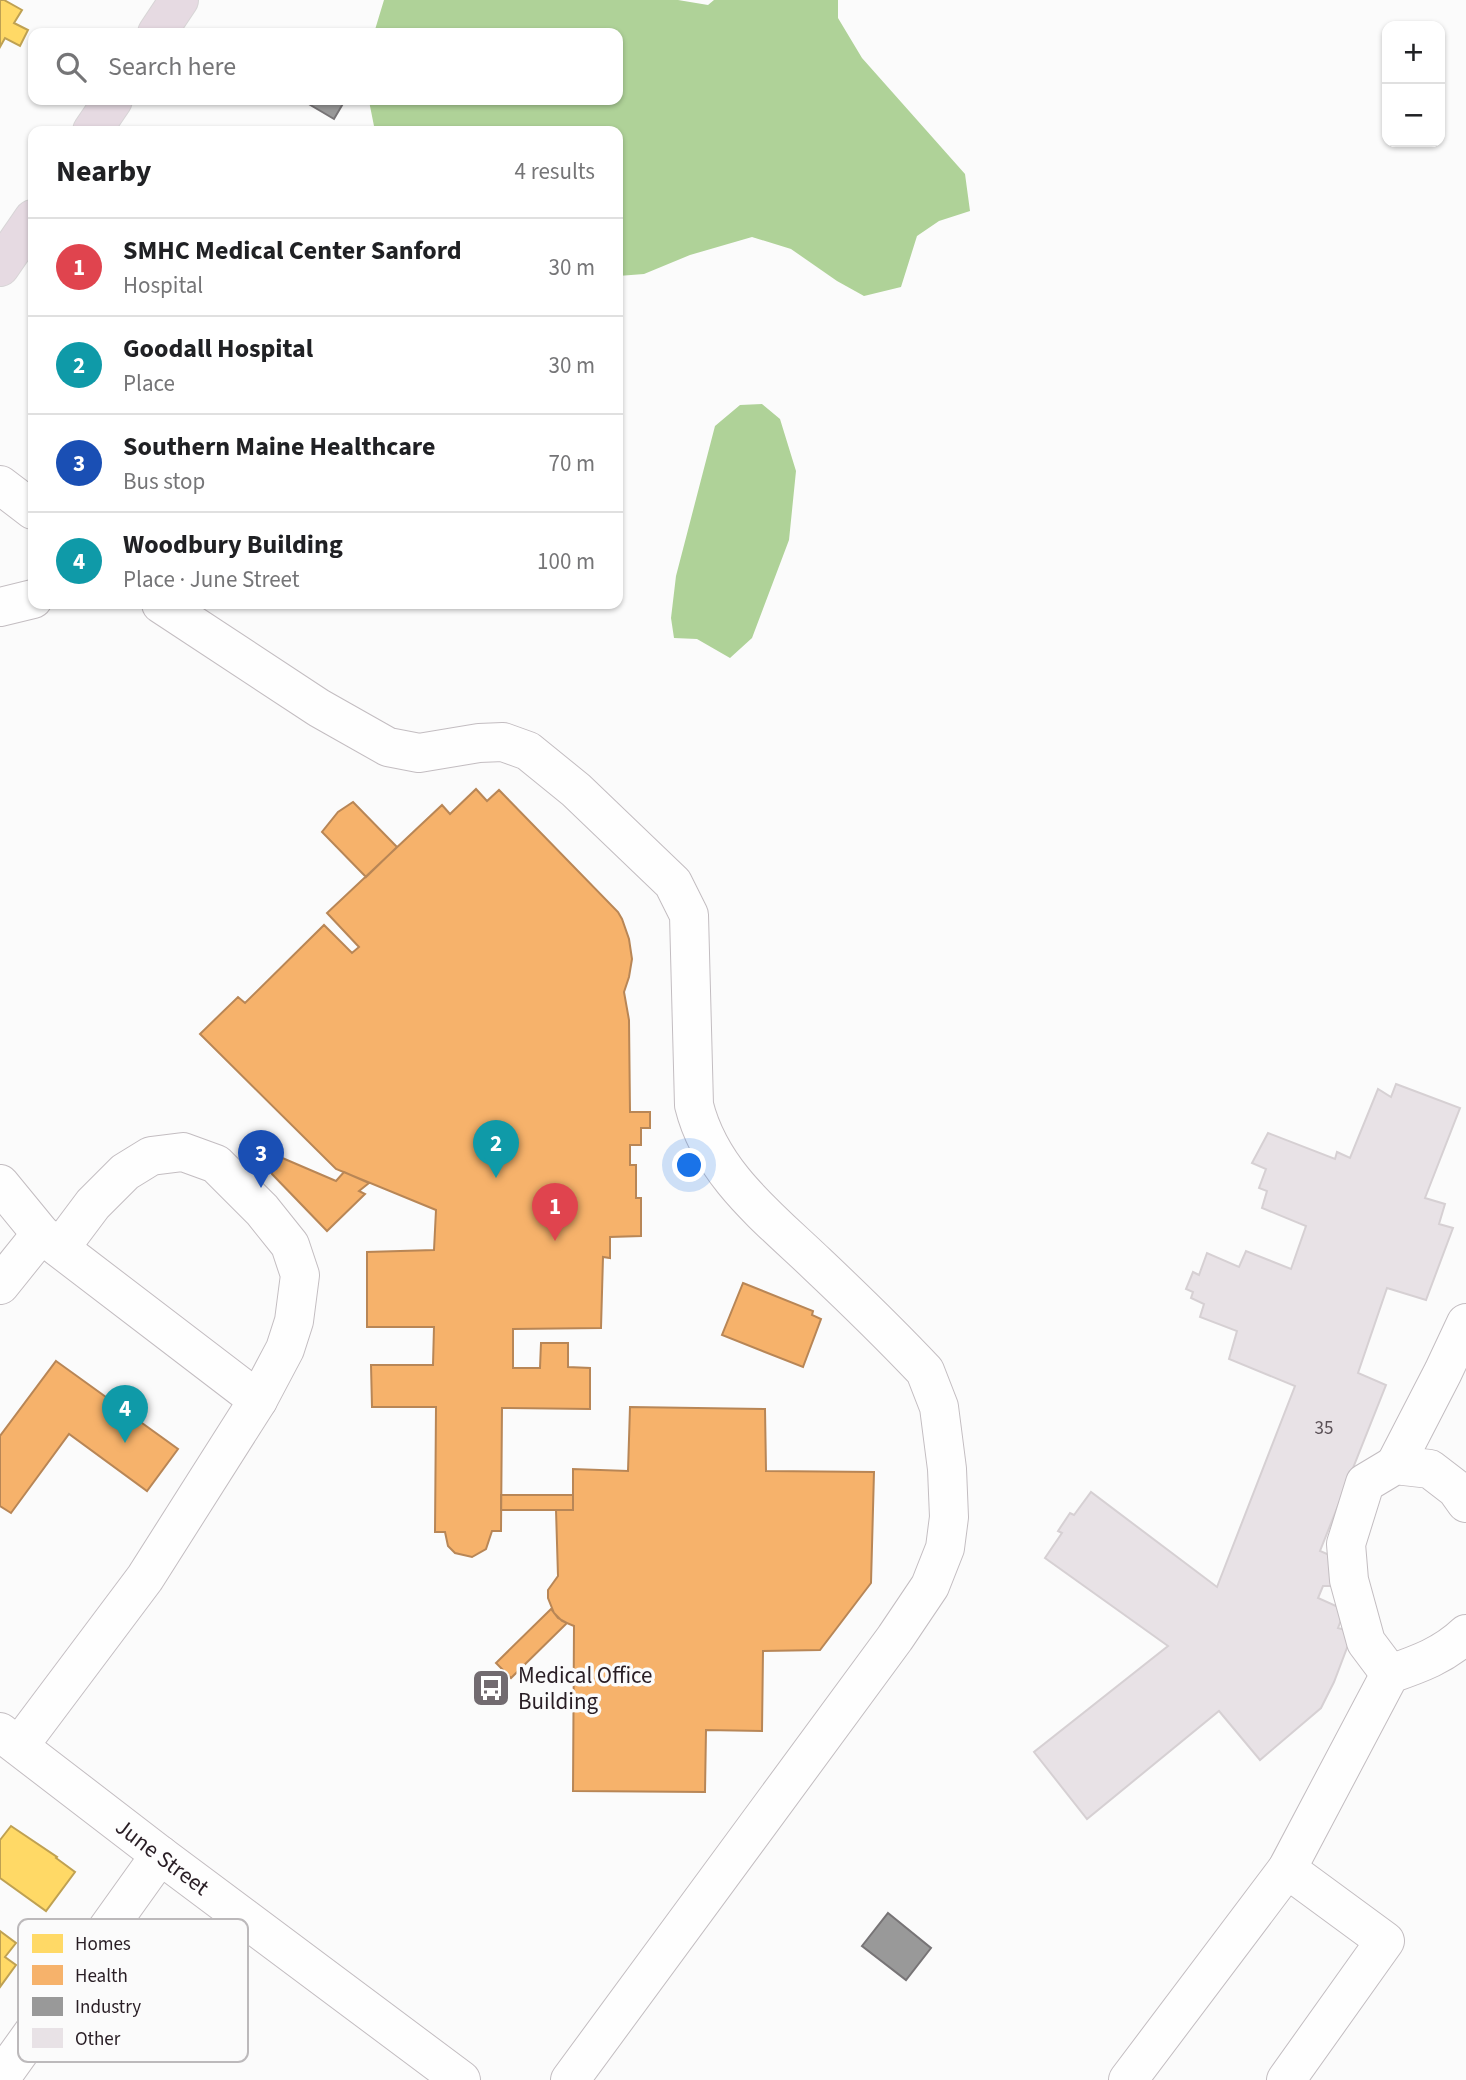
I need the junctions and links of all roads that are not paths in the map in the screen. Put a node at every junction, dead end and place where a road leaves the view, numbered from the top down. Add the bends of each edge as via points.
1 (179, 0) edge
2 (160, 28) edge
3 (110, 105) edge
4 (95, 126) edge
5 (28, 226) edge
6 (0, 267) edge
7 (0, 485) edge
8 (28, 506) edge
9 (28, 600) edge
10 (0, 607) edge
11 (169, 609) edge
12 (0, 1184) edge
13 (51, 1241) junction
14 (0, 1285) edge
15 (1466, 1323) edge
16 (258, 1400) junction
17 (1395, 1465) junction
18 (1466, 1503) edge
19 (1466, 1634) edge
20 (1390, 1674) junction
21 (10, 1739) edge
22 (160, 1854) junction
23 (1287, 1869) junction
24 (114, 1919) edge
25 (247, 1919) edge
26 (248, 1920) edge
27 (18, 2054) edge
28 (0, 2079) edge
29 (461, 2080) edge
30 (570, 2080) edge
31 (1128, 2080) edge
32 (1286, 2080) edge

1 - 2 highway
3 - 4 highway
5 - 6 highway
7 - 8 street
9 - 10 street
11 - 30 street via 307,701 388,747 419,752 503,742 528,751 673,883 689,915 694,1105 709,1146 739,1189 925,1371 939,1407 949,1517 930,1586
12 - 13 street
13 - 14 street
13 - 16 street
13 - 16 street via 125,1172 151,1156 183,1152 216,1164 290,1245 300,1275 285,1349
15 - 17 street
16 - 21 street via 145,1578
17 - 18 street via 1430,1469
17 - 20 street via 1365,1483 1346,1544 1349,1580 1366,1642
19 - 20 street via 1430,1660
20 - 23 street
21 - 22 street, June Street
22 - 24 street
22 - 25 street, June Street
23 - 31 street
23 - 32 street via 1385,1941
26 - 29 street, June Street
27 - 28 street

